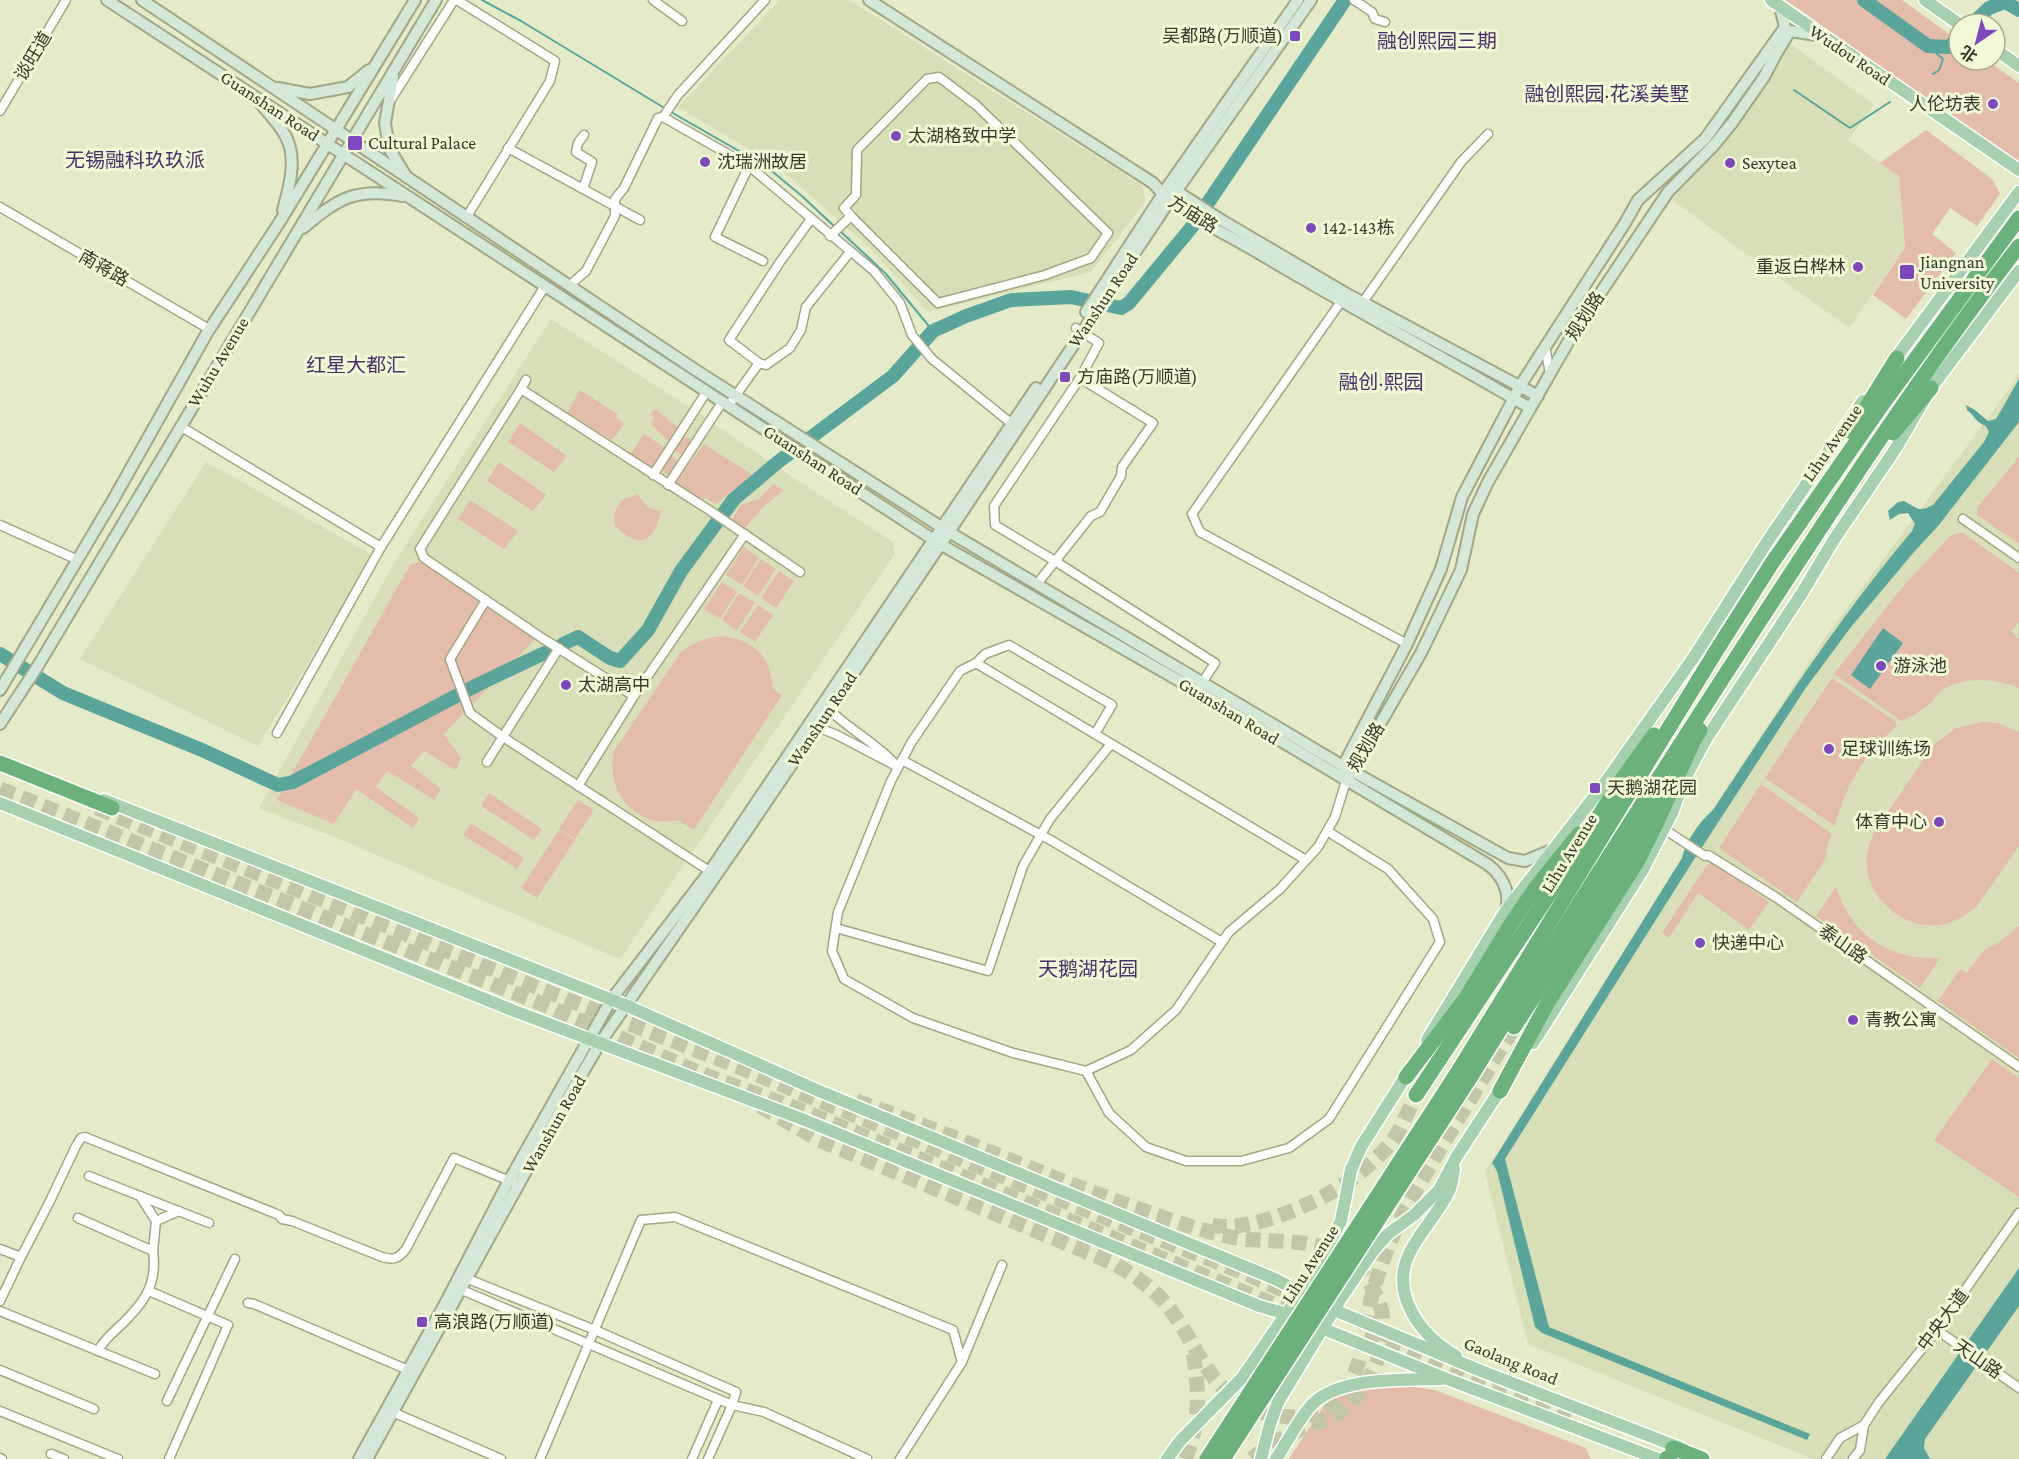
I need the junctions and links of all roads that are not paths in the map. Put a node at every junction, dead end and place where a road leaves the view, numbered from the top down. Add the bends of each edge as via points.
1 (62, 0) edge
2 (66, 0) edge
3 (107, 0) edge
4 (142, 0) edge
5 (414, 0) edge
6 (436, 0) edge
7 (456, 0) edge
8 (653, 0) edge
9 (765, 0) edge
10 (869, 0) edge
11 (876, 0) edge
12 (1298, 0) edge
13 (1311, 0) edge
14 (1354, 0) edge
15 (1925, 0) edge
16 (1775, 3) edge
17 (1947, 16) edge
18 (682, 21) dead end
19 (1385, 22) dead end
20 (1823, 36) junction
21 (376, 64) junction
22 (395, 68) junction
23 (272, 87) junction
24 (253, 95) junction
25 (0, 103) edge
26 (388, 105) junction
27 (0, 111) edge
28 (664, 116) junction
29 (336, 131) junction
30 (1488, 134) dead end
31 (584, 135) dead end
32 (351, 141) junction
33 (328, 144) junction
34 (508, 148) junction
35 (343, 154) junction
36 (749, 166) junction
37 (2019, 170) edge
38 (408, 178) junction
39 (583, 189) junction
40 (2019, 192) edge
41 (1169, 193) junction
42 (410, 197) junction
43 (615, 207) junction
44 (0, 209) edge
45 (851, 216) junction
46 (466, 218) junction
47 (2019, 218) edge
48 (811, 219) junction
49 (640, 220) dead end
50 (279, 223) junction
51 (296, 234) junction
52 (832, 234) junction
53 (2019, 246) edge
54 (850, 252) junction
55 (762, 261) dead end
56 (2019, 271) edge
57 (545, 286) junction
58 (569, 286) junction
59 (1344, 298) junction
60 (1363, 303) junction
61 (1079, 330) junction
62 (208, 331) junction
63 (1545, 346) junction
64 (1897, 358) junction
65 (759, 363) junction
66 (1550, 374) junction
67 (1080, 378) junction
68 (526, 380) dead end
69 (1520, 386) junction
70 (1931, 388) junction
71 (521, 389) junction
72 (707, 391) junction
73 (735, 395) junction
74 (1538, 396) junction
75 (1513, 398) junction
76 (726, 403) junction
77 (1530, 408) junction
78 (1012, 424) junction
79 (180, 426) junction
80 (653, 475) junction
81 (668, 484) junction
82 (1963, 519) dead end
83 (0, 527) edge
84 (946, 530) junction
85 (745, 534) junction
86 (1815, 535) junction
87 (937, 542) junction
88 (381, 547) junction
89 (1803, 555) junction
90 (2019, 558) edge
91 (77, 561) junction
92 (1055, 561) junction
93 (1772, 563) junction
94 (800, 572) dead end
95 (1037, 584) junction
96 (486, 600) junction
97 (1407, 644) junction
98 (559, 648) junction
99 (1718, 648) junction
100 (976, 663) junction
101 (1200, 686) junction
102 (0, 690) edge
103 (634, 696) junction
104 (825, 707) junction
105 (0, 724) edge
106 (813, 725) junction
107 (277, 733) dead end
108 (1095, 734) junction
109 (503, 737) junction
110 (1693, 742) junction
111 (1111, 744) junction
112 (0, 758) edge
113 (487, 762) dead end
114 (0, 763) edge
115 (900, 763) junction
116 (1349, 769) junction
117 (1346, 781) junction
118 (1620, 782) junction
119 (578, 786) junction
120 (0, 803) edge
121 (112, 808) tunnel mouth
122 (1664, 829) junction
123 (1327, 831) junction
124 (1040, 836) junction
125 (1552, 850) junction
126 (1306, 860) junction
127 (713, 873) junction
128 (1505, 912) junction
129 (836, 927) junction
130 (1222, 942) junction
131 (610, 1000) junction
132 (625, 1005) junction
133 (1514, 1027) tunnel mouth
134 (594, 1040) junction
135 (2019, 1067) edge
136 (1086, 1071) junction
137 (1464, 1074) junction
138 (1406, 1077) junction
139 (1500, 1091) junction
140 (1416, 1095) tunnel mouth
141 (1457, 1156) junction
142 (89, 1176) dead end
143 (514, 1182) junction
144 (139, 1196) junction
145 (179, 1211) junction
146 (2019, 1214) edge
147 (78, 1218) dead end
148 (156, 1221) junction
149 (209, 1223) dead end
150 (0, 1249) edge
151 (153, 1251) junction
152 (21, 1257) junction
153 (235, 1259) dead end
154 (1002, 1265) dead end
155 (463, 1279) junction
156 (3, 1289) edge
157 (462, 1290) junction
158 (149, 1291) junction
159 (1301, 1294) junction
160 (0, 1301) edge
161 (248, 1303) dead end
162 (1334, 1310) junction
163 (0, 1311) edge
164 (1287, 1314) junction
165 (208, 1315) junction
166 (1323, 1328) junction
167 (595, 1330) junction
168 (1937, 1330) junction
169 (589, 1344) junction
170 (98, 1351) junction
171 (962, 1362) junction
172 (0, 1370) edge
173 (408, 1370) junction
174 (1486, 1373) junction
175 (155, 1374) dead end
176 (1447, 1378) junction
177 (2019, 1388) edge
178 (718, 1400) junction
179 (167, 1401) dead end
180 (732, 1405) junction
181 (94, 1409) dead end
182 (390, 1410) junction
183 (0, 1411) edge
184 (1864, 1425) junction
185 (51, 1453) edge
186 (1667, 1456) edge
187 (64, 1459) edge
188 (118, 1459) edge
189 (169, 1459) edge
190 (359, 1459) edge
191 (368, 1459) edge
192 (501, 1459) edge
193 (540, 1459) edge
194 (692, 1459) edge
195 (708, 1459) edge
196 (867, 1459) edge
197 (900, 1459) edge
198 (1167, 1459) edge
199 (1207, 1459) edge
200 (1223, 1459) edge
201 (1261, 1459) edge
202 (1276, 1459) edge
203 (1702, 1459) edge
204 (1709, 1459) edge
205 (1826, 1459) edge
206 (1853, 1459) edge

1 - 25 street, 谈旺道
2 - 27 street, 谈旺道
3 - 24 street, Guanshan Road
4 - 23 street, Guanshan Road
5 - 21 street, Wuhu Avenue
6 - 22 street, Wuhu Avenue
7 - 26 street
7 - 34 street via 555,61 550,81
8 - 18 street
9 - 28 street via 678,95
10 - 41 street, 方庙路
11 - 41 street, 方庙路
12 - 41 street, Wanshun Road
13 - 41 street, Wanshun Road
14 - 19 street via 1372,12 1375,20
15 - 17 main road
16 - 20 main road, Wudou Road
16 - 63 street, 规划路 via 1785,27 1705,139 1638,200
20 - 37 main road, Wudou Road
20 - 66 street, 规划路 via 1791,31 1732,123 1668,192
21 - 23 street via 348,87 310,94
21 - 29 street, Wuhu Avenue
22 - 26 street
22 - 32 street, Wuhu Avenue
23 - 29 street, Guanshan Road
24 - 33 street, Guanshan Road
24 - 50 street via 287,138 292,153
26 - 38 street via 385,123 389,148
28 - 36 street
28 - 43 street via 658,118 615,199
29 - 32 street, Guanshan Road
29 - 33 street, Wuhu Avenue
30 - 60 street via 1461,162
31 - 39 street via 576,152 592,162
32 - 35 street, Wuhu Avenue
32 - 38 street, Guanshan Road
33 - 35 street, Guanshan Road
33 - 50 street, Wuhu Avenue
34 - 39 street
34 - 46 street
35 - 42 street, Guanshan Road
35 - 51 street, Wuhu Avenue
36 - 48 street
36 - 55 street via 715,237
38 - 46 street, Guanshan Road
39 - 43 street
40 - 64 main road
41 - 59 street, 方庙路
41 - 61 street, Wanshun Road
42 - 51 street via 381,192 351,195 323,211
42 - 57 street, Guanshan Road
43 - 49 street
43 - 58 street via 615,216 586,271
44 - 62 street, 南蒋路
45 - 45 street via 844,208 856,195 857,150 927,79 939,77 976,105 1108,232 1091,258 1045,275 938,303
45 - 52 street
46 - 58 street, Guanshan Road
47 - 93 highway, Lihu Avenue
48 - 52 street
48 - 65 street via 729,340
50 - 62 street, Wuhu Avenue
51 - 79 street, Wuhu Avenue
52 - 54 street
53 - 86 highway, Lihu Avenue via 1896,414
54 - 65 street via 806,307 801,330 790,348 766,365
54 - 78 street via 874,272 900,303 912,335 932,359
56 - 70 main road
57 - 72 street, Guanshan Road
57 - 88 street
58 - 73 street, Guanshan Road
59 - 60 street, 方庙路
59 - 75 street, 方庙路
59 - 97 street via 1192,514 1200,532
60 - 69 street, 方庙路
61 - 67 street via 1100,343
61 - 78 street, Wanshun Road
61 - 84 street, Wanshun Road
62 - 91 street, Wuhu Avenue
63 - 66 street
63 - 69 street, 规划路
64 - 93 highway
64 - 125 main road via 1844,426 1694,657
65 - 73 street
66 - 74 street, 规划路
67 - 92 street via 994,507 995,525
67 - 92 street via 1153,423 1122,467 1122,476 1100,512 1091,516
68 - 71 street
69 - 74 street, 方庙路
69 - 75 street, 规划路
70 - 86 highway
70 - 122 main road via 1706,740
71 - 80 street
71 - 96 street via 420,549 424,558
72 - 76 street, Guanshan Road
72 - 80 street
73 - 76 street
73 - 84 street, Guanshan Road
74 - 77 street, 规划路
75 - 77 street, 方庙路
75 - 97 street, 规划路 via 1462,497 1441,569
76 - 81 street
76 - 87 street, Guanshan Road
77 - 116 street, 规划路 via 1473,514 1461,570 1421,653
78 - 84 street, Wanshun Road
79 - 88 street
79 - 105 street, Wuhu Avenue
80 - 81 street
81 - 85 street
82 - 90 street
83 - 91 street
84 - 87 street, Wanshun Road
84 - 95 street, Guanshan Road
85 - 94 street
85 - 103 street
86 - 89 highway, Lihu Avenue
87 - 101 street, Guanshan Road
87 - 104 street, Wanshun Road
88 - 107 street
89 - 110 highway via 1780,601
89 - 137 highway, Lihu Avenue
91 - 102 street, Wuhu Avenue
92 - 95 street
92 - 101 street via 1215,663
93 - 99 highway, Lihu Avenue
95 - 101 street, Guanshan Road
96 - 98 street
96 - 109 street via 450,659 470,713
97 - 116 street, 规划路
98 - 103 street
98 - 109 street
99 - 118 highway
99 - 137 highway, Lihu Avenue
100 - 108 street
100 - 108 street via 985,654 1009,645 1112,705
100 - 115 street via 960,671
101 - 116 street, Guanshan Road
101 - 117 street, Guanshan Road
103 - 119 street
104 - 106 street, Wanshun Road
104 - 115 street
106 - 115 street
106 - 127 street, Wanshun Road
108 - 111 street
109 - 113 street
109 - 119 street
110 - 133 highway via 1624,858
110 - 139 highway via 1636,862 1548,1002
111 - 124 street
111 - 126 street
112 - 131 main road, Gaolang Road
114 - 121 highway
115 - 124 street
115 - 129 street via 838,912
116 - 117 street, 规划路
116 - 125 street, Guanshan Road via 1508,858 1525,861
117 - 123 street
117 - 128 street, Guanshan Road via 1497,872 1509,900
118 - 138 highway via 1537,886 1466,998
118 - 140 highway
119 - 127 street
120 - 134 main road, Gaolang Road
122 - 135 street, 泰山路 via 1777,898
122 - 139 main road via 1633,886
123 - 126 street
123 - 136 street via 1388,869 1433,919 1440,942 1329,1119 1289,1148 1241,1161 1186,1161 1146,1147 1109,1113
124 - 129 street via 1023,866 988,971
124 - 130 street
125 - 128 main road
126 - 130 street
127 - 131 street, Wanshun Road
127 - 132 street, Wanshun Road
128 - 138 main road
129 - 136 street via 832,951 844,979 913,1018 1013,1053
130 - 136 street via 1176,1010 1131,1050
131 - 132 main road, Gaolang Road
131 - 134 street, Wanshun Road
132 - 134 street, Wanshun Road
132 - 159 main road, Gaolang Road via 819,1091 1275,1279
134 - 143 street, Wanshun Road
134 - 164 main road, Gaolang Road via 802,1119 1259,1306
137 - 199 highway, Lihu Avenue, bridge
137 - 200 highway, Lihu Avenue, bridge
138 - 159 main road via 1361,1147 1351,1170 1341,1221
139 - 141 main road
141 - 162 main road via 1438,1190 1373,1251
141 - 174 main road via 1450,1190 1407,1259 1403,1292 1420,1326 1453,1354
142 - 144 street
143 - 152 street via 454,1158 406,1249 393,1260 282,1219 85,1137 76,1146
143 - 155 street, Wanshun Road
144 - 145 street
144 - 148 street
145 - 148 street
145 - 149 street
146 - 168 street, 中央大道
147 - 151 street
148 - 151 street
150 - 152 street
151 - 158 street via 156,1268
152 - 156 street
153 - 165 street
154 - 171 street
155 - 157 street, Wanshun Road
155 - 167 street
155 - 173 street, Wanshun Road
156 - 160 street
157 - 169 street
157 - 182 street, Wanshun Road
158 - 165 street
158 - 170 street
159 - 162 main road, Gaolang Road
159 - 164 main road
161 - 173 street
162 - 166 main road
162 - 174 main road, Gaolang Road
163 - 170 street
164 - 166 main road, Gaolang Road
164 - 198 main road via 1242,1378
165 - 179 street
165 - 189 street via 228,1325
166 - 176 main road, Gaolang Road
166 - 201 main road via 1278,1402
167 - 169 street
167 - 171 street via 641,1220 675,1217 953,1330
167 - 180 street via 736,1392
168 - 177 street, 天山路
168 - 184 street, 中央大道
169 - 178 street
169 - 193 street
170 - 175 street
171 - 197 street
172 - 181 street
173 - 182 street, Wanshun Road
174 - 204 main road, Gaolang Road
176 - 186 main road, Gaolang Road
176 - 202 main road via 1357,1384 1322,1396 1309,1407
178 - 180 street
178 - 194 street
180 - 195 street
180 - 196 street via 764,1412
182 - 190 street, Wanshun Road
182 - 191 street, Wanshun Road
182 - 192 street
183 - 188 street
184 - 205 street via 1840,1438
184 - 206 street via 1860,1450
185 - 187 street
186 - 203 highway, Gaolang Road

